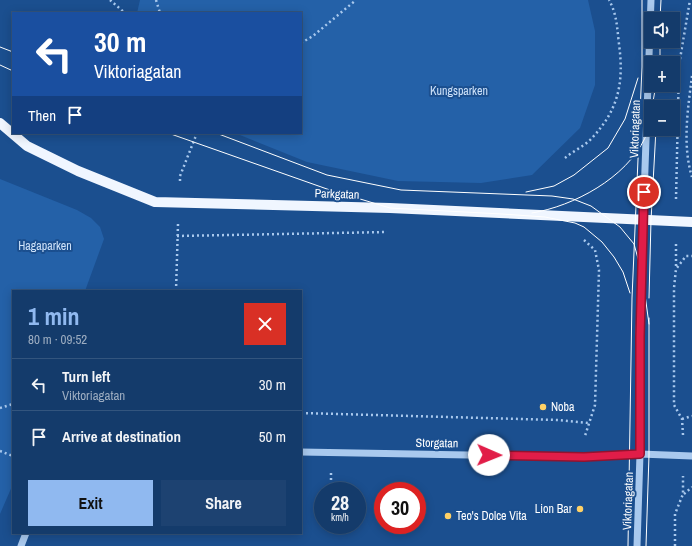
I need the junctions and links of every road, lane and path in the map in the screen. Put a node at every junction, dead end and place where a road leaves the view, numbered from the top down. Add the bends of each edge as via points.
1 (110, 0) edge
2 (156, 0) edge
3 (356, 0) edge
4 (609, 0) edge
5 (651, 0) edge
6 (690, 0) edge
7 (124, 12) edge
8 (160, 12) edge
9 (302, 42) edge
10 (692, 76) edge
11 (0, 123) edge
12 (12, 133) edge
13 (13, 134) edge
14 (197, 134) edge
15 (565, 158) dead end
16 (180, 176) dead end
17 (692, 176) edge
18 (643, 220) junction
19 (675, 221) junction
20 (692, 222) edge
21 (392, 232) dead end
22 (580, 236) dead end
23 (692, 256) edge
24 (676, 269) junction
25 (176, 290) edge
26 (12, 404) edge
27 (0, 408) edge
28 (302, 413) edge
29 (692, 416) edge
30 (682, 419) junction
31 (589, 423) junction
32 (0, 451) edge
33 (302, 452) edge
34 (640, 454) junction
35 (12, 456) edge
36 (683, 456) junction
37 (692, 456) edge
38 (584, 457) junction
39 (692, 487) edge
40 (683, 494) junction
41 (26, 534) edge
42 (21, 546) edge
43 (637, 546) edge
44 (675, 546) edge

1 - 7 path
2 - 8 path
3 - 9 path
4 - 15 path via 616,11 620,88 610,114 592,138
5 - 18 street, Viktoriagatan
6 - 19 path via 679,65
10 - 17 path via 688,106 687,161
11 - 12 main road, Parkgatan
13 - 18 main road, Parkgatan via 27,146 78,171 156,202 390,208
14 - 16 path
18 - 19 main road, Parkgatan
18 - 34 street, Viktoriagatan
19 - 20 main road, Parkgatan
19 - 24 path
21 - 25 path via 177,236
22 - 31 path via 595,250 599,270 595,405
23 - 24 path via 686,256
24 - 30 path via 674,405
26 - 27 path
28 - 31 path
29 - 30 path
30 - 36 path
31 - 38 path
32 - 35 path
33 - 38 street, Storgatan
34 - 36 street, Storgatan
34 - 38 street, Storgatan
34 - 43 street, Viktoriagatan
36 - 37 street, Storgatan
36 - 40 path
39 - 40 path
40 - 44 path via 676,514
41 - 42 street

